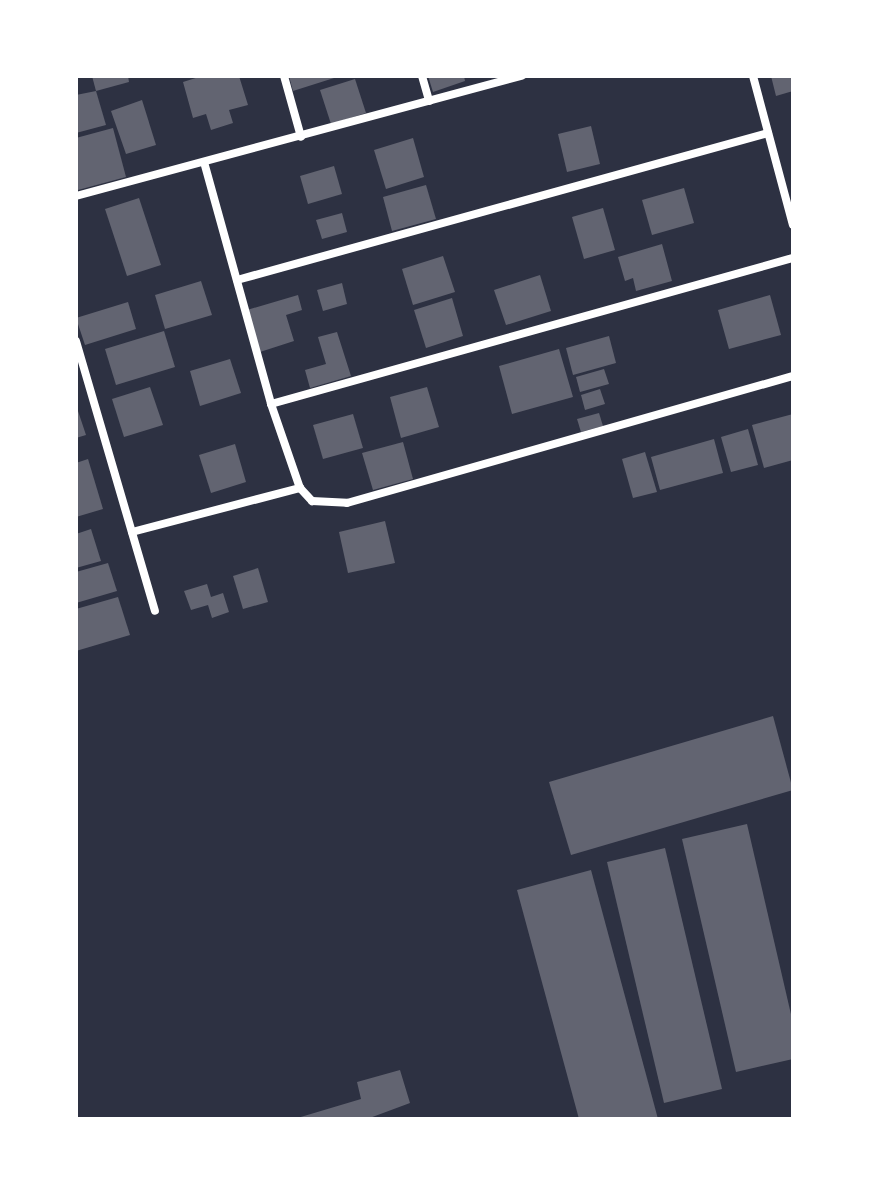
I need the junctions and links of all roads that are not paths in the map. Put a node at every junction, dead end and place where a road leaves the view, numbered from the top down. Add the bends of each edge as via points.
1 (284, 76) edge
2 (422, 76) edge
3 (522, 76) edge
4 (753, 76) edge
5 (429, 101) junction
6 (768, 133) junction
7 (301, 137) junction
8 (204, 162) junction
9 (76, 196) edge
10 (793, 225) edge
11 (793, 258) edge
12 (237, 280) junction
13 (76, 341) edge
14 (793, 376) edge
15 (271, 404) junction
16 (300, 488) junction
17 (132, 532) junction
18 (155, 611) dead end

1 - 7 street
2 - 5 street
3 - 5 street
4 - 6 street
5 - 7 street
6 - 10 street
6 - 12 street
7 - 8 street
8 - 9 street
8 - 12 street
11 - 15 street
12 - 15 street
13 - 17 street
14 - 16 street via 347,503 312,501
15 - 16 street
16 - 17 street
17 - 18 street

